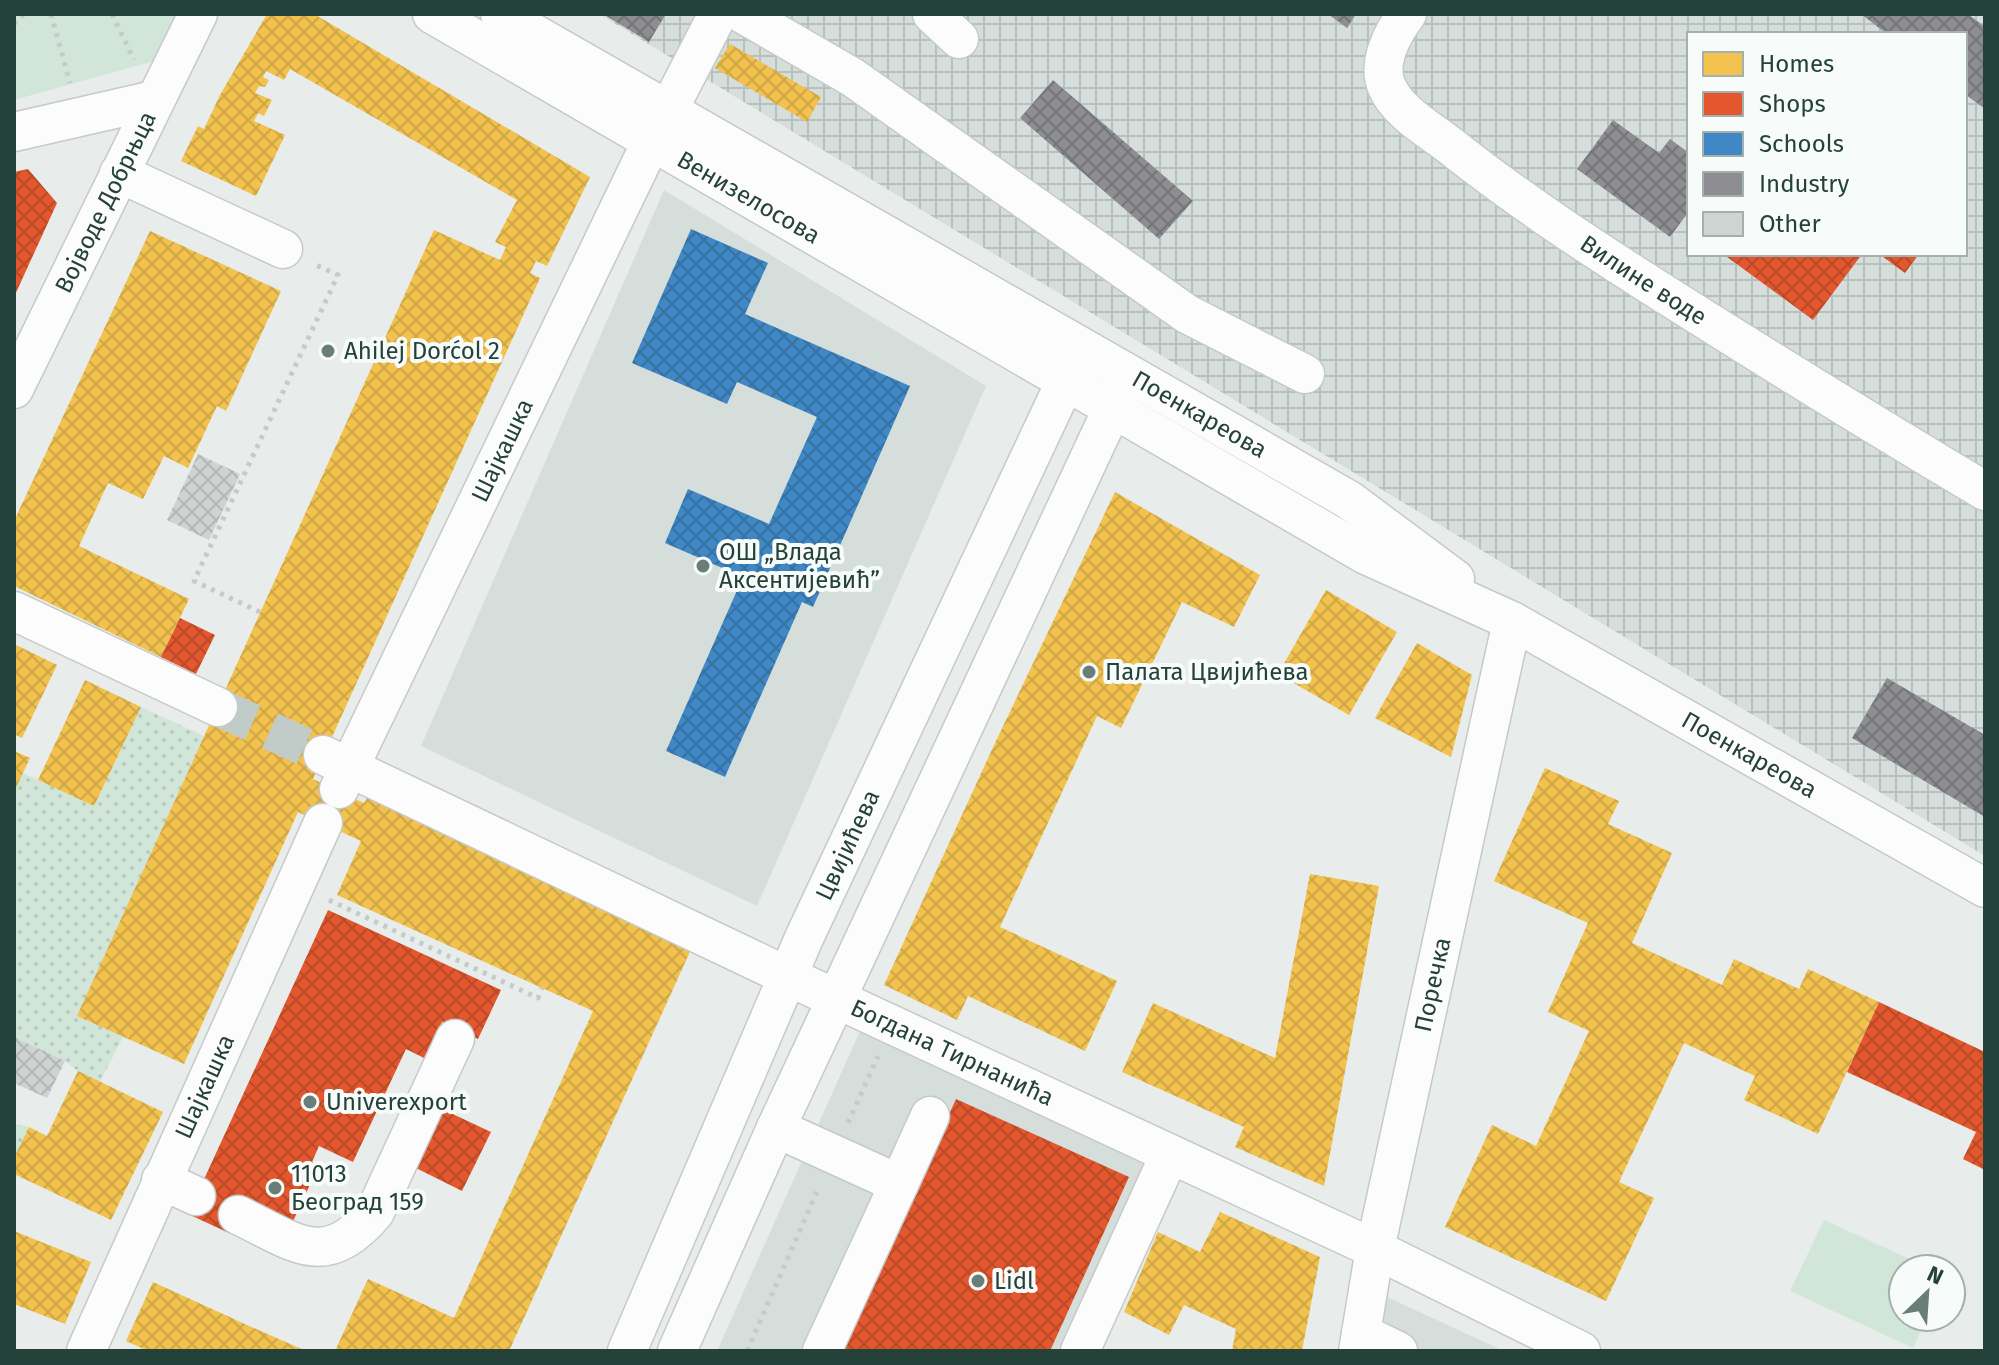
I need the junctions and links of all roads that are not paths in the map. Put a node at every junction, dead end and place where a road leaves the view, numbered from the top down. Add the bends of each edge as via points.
1 (198, 14) edge
2 (500, 14) edge
3 (718, 14) edge
4 (743, 14) edge
5 (932, 14) edge
6 (1407, 14) edge
7 (453, 19) edge
8 (959, 39) dead end
9 (154, 100) junction
10 (659, 126) junction
11 (14, 132) edge
12 (119, 173) junction
13 (283, 249) dead end
14 (1083, 346) junction
15 (1129, 373) junction
16 (1305, 374) dead end
17 (1065, 381) junction
18 (14, 389) edge
19 (1113, 409) junction
20 (1985, 491) edge
21 (14, 611) edge
22 (1512, 621) junction
23 (218, 707) tunnel mouth
24 (333, 784) junction
25 (1985, 888) edge
26 (787, 976) junction
27 (837, 999) junction
28 (455, 1039) dead end
29 (930, 1116) dead end
30 (776, 1128) junction
31 (1170, 1154) junction
32 (161, 1180) junction
33 (899, 1184) junction
34 (196, 1196) dead end
35 (238, 1215) dead end
36 (1387, 1255) junction
37 (1359, 1342) edge
38 (86, 1351) edge
39 (627, 1351) edge
40 (677, 1351) edge
41 (822, 1351) edge
42 (1080, 1351) edge
43 (1398, 1351) edge
44 (1581, 1351) edge

1 - 9 street, Војводе Добрњца
2 - 10 street, Венизелосова
3 - 10 street, Шајкашка
4 - 16 street via 852,77 1187,314
5 - 8 street
6 - 20 street, Вилине воде via 1383,65 1387,87 1402,107 1511,195 1796,378
7 - 10 street, Венизелосова
9 - 11 street
9 - 12 street, Војводе Добрњца
10 - 14 street, Венизелосова
10 - 17 street, Венизелосова
10 - 24 street, Шајкашка
12 - 13 street
12 - 18 street, Војводе Добрњца
14 - 15 street, Поенкареова
14 - 17 street, Цвијићева
15 - 19 street
15 - 22 street, Поенкареова via 1349,500
17 - 19 street, Поенкареова
17 - 26 street, Цвијићева
19 - 22 street, Поенкареова via 1366,555
19 - 27 street
21 - 23 street
22 - 25 street, Поенкареова
22 - 36 street, Поречка
24 - 26 street, Богдана Тирнанића
24 - 32 street, Шајкашка via 296,884
26 - 27 street, Богдана Тирнанића
26 - 39 street, Цвијићева
27 - 30 street
27 - 31 street, Богдана Тирнанића
28 - 35 street via 404,1127 375,1212 363,1227 325,1248 306,1246
29 - 33 street
30 - 33 street
30 - 40 street
31 - 36 street, Богдана Тирнанића
31 - 42 street
32 - 34 street
32 - 38 street, Шајкашка
33 - 41 street
36 - 37 street, Поречка
36 - 44 street, Богдана Тирнанића
37 - 43 street

